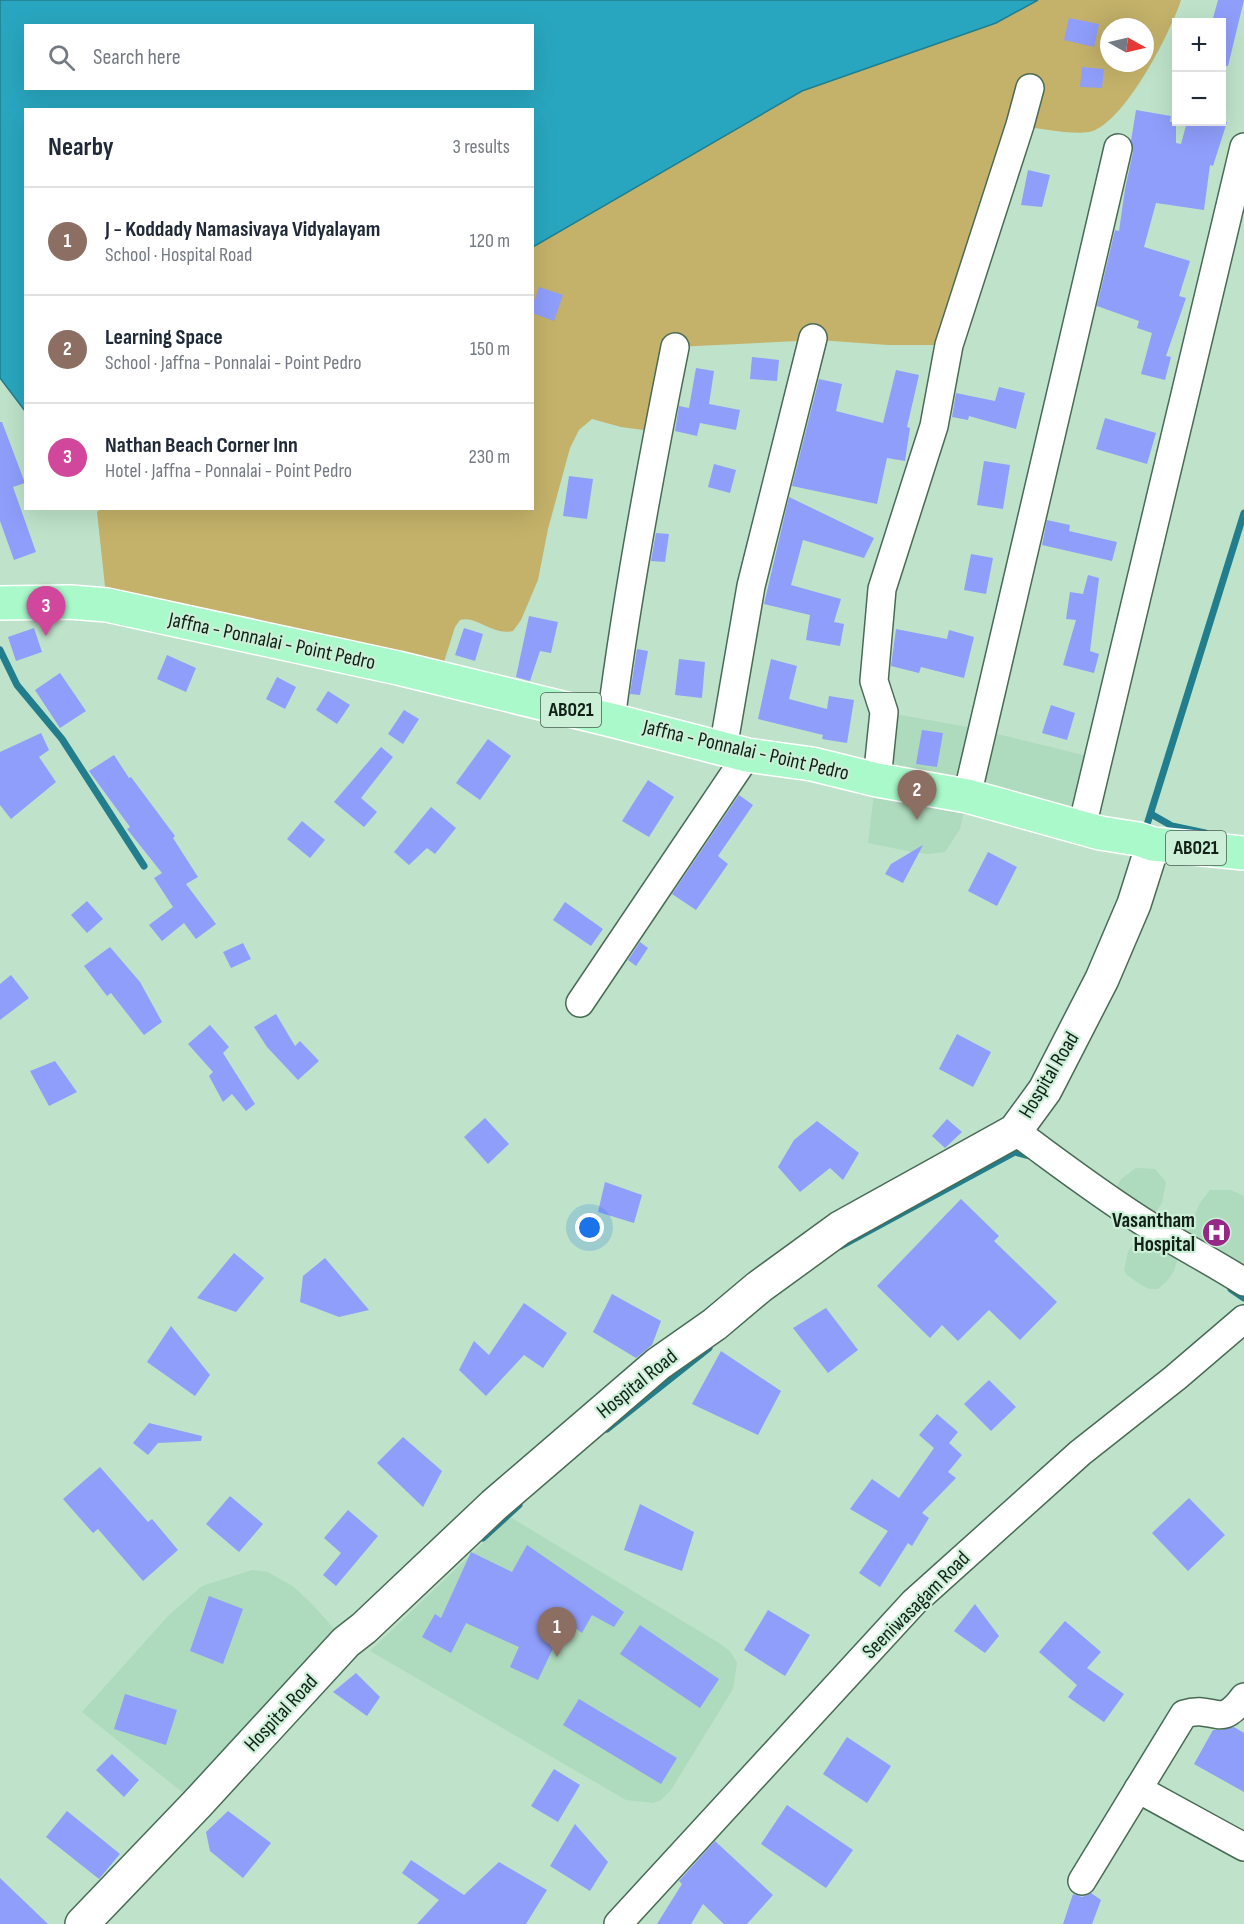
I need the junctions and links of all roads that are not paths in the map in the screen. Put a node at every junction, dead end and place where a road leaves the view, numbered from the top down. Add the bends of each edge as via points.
1 (1030, 88) dead end
2 (1244, 147) edge
3 (1118, 148) dead end
4 (813, 338) dead end
5 (675, 347) dead end
6 (0, 603) edge
7 (611, 720) junction
8 (735, 752) junction
9 (877, 780) junction
10 (968, 796) junction
11 (1082, 827) junction
12 (1153, 844) junction
13 (1244, 853) edge
14 (580, 1003) dead end
15 (1015, 1131) junction
16 (1244, 1282) edge
17 (1244, 1319) edge
18 (1244, 1697) edge
19 (1138, 1789) junction
20 (1244, 1846) edge
21 (1082, 1881) dead end
22 (82, 1924) edge
23 (618, 1924) edge

1 - 9 street via 950,345 934,426 882,589 874,681 884,712
2 - 11 street
3 - 10 street
4 - 8 street via 751,586
5 - 7 street
6 - 7 main road, Jaffna - Ponnalai - Point Pedro / AB021 via 108,605 399,668
7 - 8 main road, Jaffna - Ponnalai - Point Pedro / AB021
8 - 9 main road, Jaffna - Ponnalai - Point Pedro / AB021 via 812,764
8 - 14 street
9 - 10 main road, Jaffna - Ponnalai - Point Pedro / AB021
10 - 11 main road, Jaffna - Ponnalai - Point Pedro / AB021
11 - 12 main road, Jaffna - Ponnalai - Point Pedro / AB021
12 - 13 main road, Jaffna - Ponnalai - Point Pedro / AB021
12 - 15 street, Hospital Road via 1134,904 1102,979 1045,1090
15 - 16 street via 1147,1224
15 - 22 street, Hospital Road via 840,1228 658,1364 494,1505 346,1642
17 - 23 street, Seeniwasagam Road via 1080,1453 914,1602
18 - 19 street via 1234,1711 1223,1716 1197,1710 1184,1714
19 - 20 street
19 - 21 street

